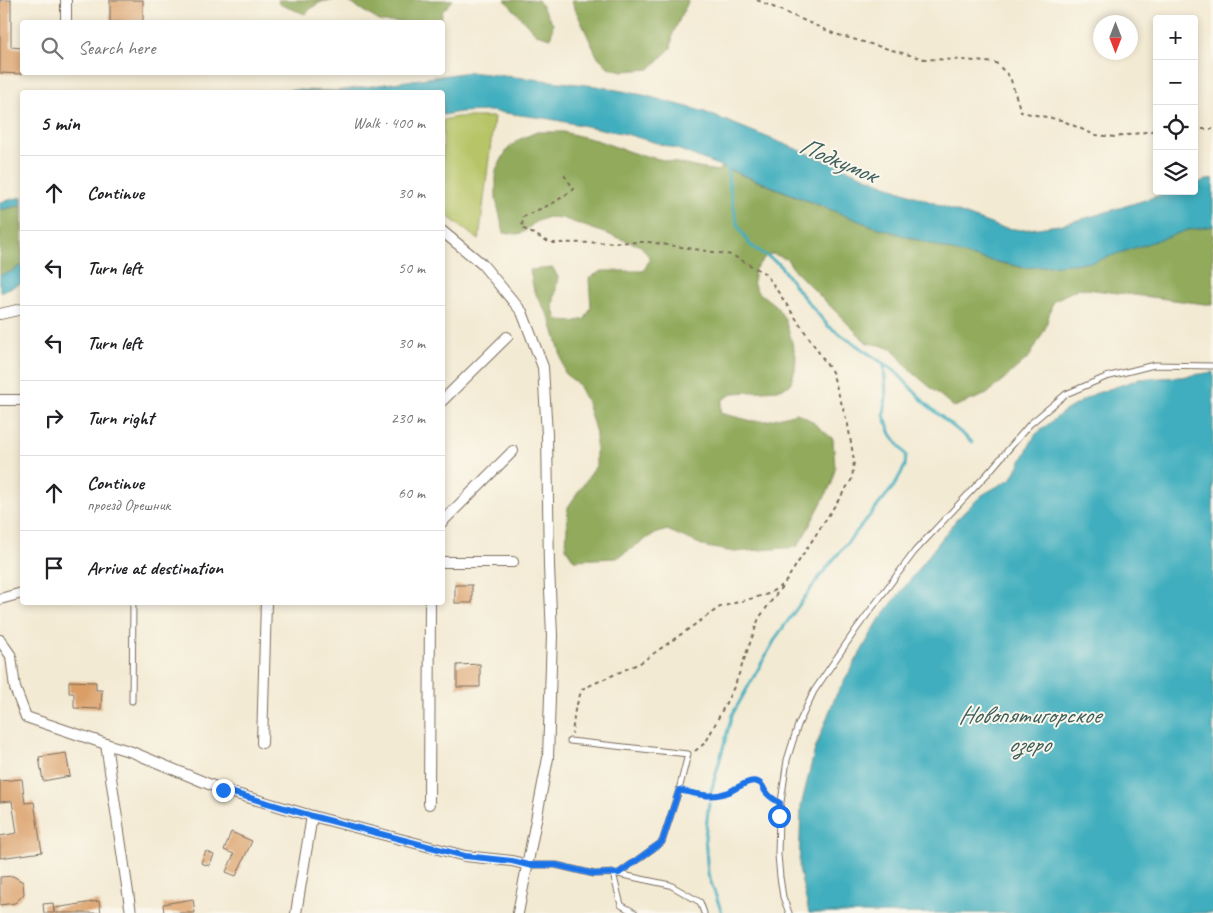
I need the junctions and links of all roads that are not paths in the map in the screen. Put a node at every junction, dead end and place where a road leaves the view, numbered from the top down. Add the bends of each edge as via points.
1 (66, 0) edge
2 (66, 20) edge
3 (445, 234) edge
4 (20, 309) edge
5 (0, 314) edge
6 (507, 337) dead end
7 (1213, 366) edge
8 (445, 398) edge
9 (0, 400) edge
10 (20, 400) edge
11 (513, 450) dead end
12 (445, 519) edge
13 (445, 562) edge
14 (513, 562) dead end
15 (20, 594) edge
16 (0, 599) edge
17 (133, 605) edge
18 (266, 605) edge
19 (430, 605) edge
20 (0, 640) edge
21 (132, 701) dead end
22 (570, 741) road end
23 (106, 744) junction
24 (262, 744) dead end
25 (429, 804) dead end
26 (312, 816) junction
27 (528, 865) junction
28 (613, 873) junction
29 (131, 913) edge
30 (296, 913) edge
31 (518, 913) edge
32 (635, 913) edge
33 (704, 913) edge
34 (788, 913) edge

1 - 2 street
3 - 27 street via 482,264 522,312 543,367 548,435 552,635 548,758
4 - 5 street
6 - 8 street
7 - 34 lane via 1154,365 1106,378 1066,394 1030,424 915,551 814,691 798,725 787,760 780,803 778,855
9 - 10 street
11 - 12 street
13 - 14 street
15 - 16 street
17 - 21 lane
18 - 24 street
19 - 25 street
20 - 23 street via 11,656 15,688 26,717
22 - 28 lane via 688,754 662,842 619,873
23 - 26 street via 223,790
23 - 29 street
26 - 27 street via 465,856
26 - 30 street
27 - 28 lane via 556,865 594,874
27 - 31 street
28 - 32 lane via 621,906
28 - 33 lane via 670,885 700,902

